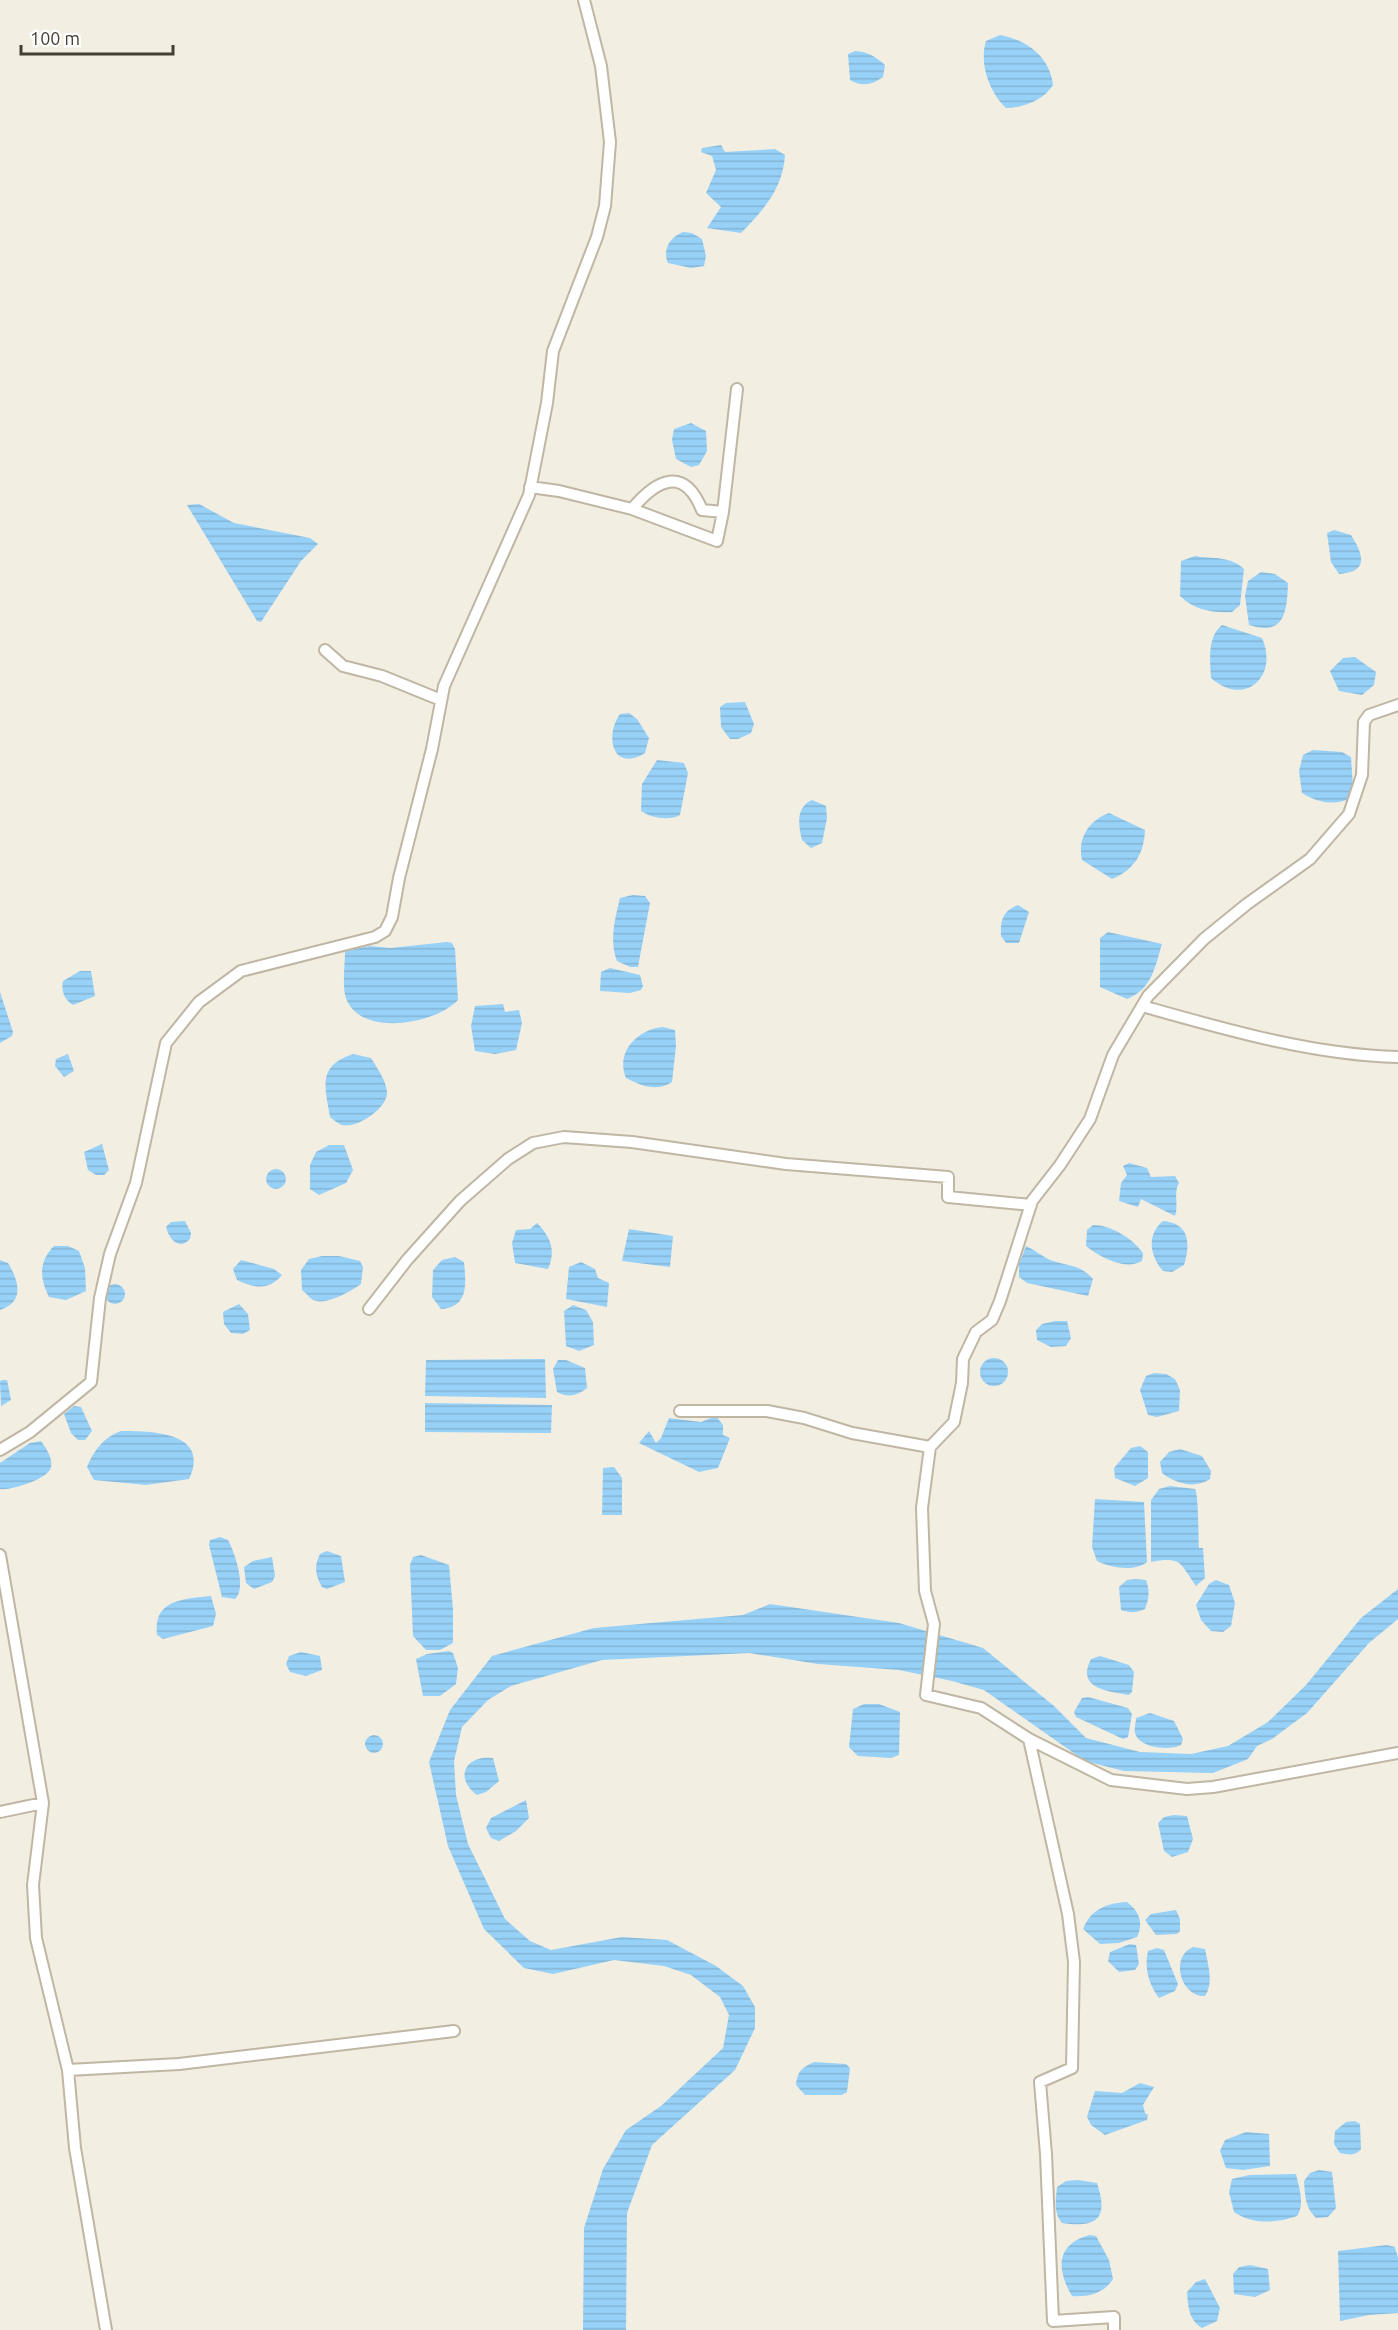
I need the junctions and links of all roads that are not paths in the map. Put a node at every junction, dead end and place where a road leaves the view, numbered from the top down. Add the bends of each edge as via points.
1 (584, 0) edge
2 (737, 389) dead end
3 (530, 487) junction
4 (632, 509) junction
5 (723, 513) junction
6 (325, 650) dead end
7 (441, 700) junction
8 (1398, 705) edge
9 (1142, 1005) junction
10 (1398, 1057) edge
11 (1031, 1205) junction
12 (369, 1309) dead end
13 (680, 1411) dead end
14 (930, 1447) junction
15 (0, 1450) edge
16 (0, 1555) edge
17 (1029, 1739) junction
18 (1398, 1753) edge
19 (43, 1803) junction
20 (0, 1812) edge
21 (454, 2031) dead end
22 (68, 2070) junction
23 (103, 2328) edge
24 (1114, 2330) edge

1 - 3 street via 601,66 610,142 605,206 553,351
2 - 5 street
3 - 4 street via 560,490
3 - 7 street
4 - 5 street via 663,481 686,485 695,493 702,510
4 - 5 street via 717,541
6 - 7 street via 343,666 382,676
7 - 15 street via 386,931 241,971 199,1002 166,1043 136,1183 110,1254 100,1298 91,1382 30,1432
8 - 9 street via 1369,715 1364,722 1362,775 1349,814 1310,860 1204,939
9 - 10 street via 1282,1041 1366,1056
9 - 11 street via 1113,1055 1090,1119
11 - 12 street via 948,1197 948,1177 786,1164 632,1142 564,1137 533,1143 468,1194 407,1260
11 - 14 street via 992,1320 976,1332 963,1359 954,1422
13 - 14 street via 767,1411 852,1433
14 - 17 street via 922,1508 925,1591 934,1624 926,1695 981,1708
16 - 19 street
17 - 18 street via 1111,1780 1187,1789
17 - 24 street via 1068,1914 1074,1962 1072,2068 1040,2082 1053,2321 1114,2317
19 - 20 street
19 - 22 street via 33,1885 36,1938
21 - 22 street via 179,2064
22 - 23 street via 75,2148

